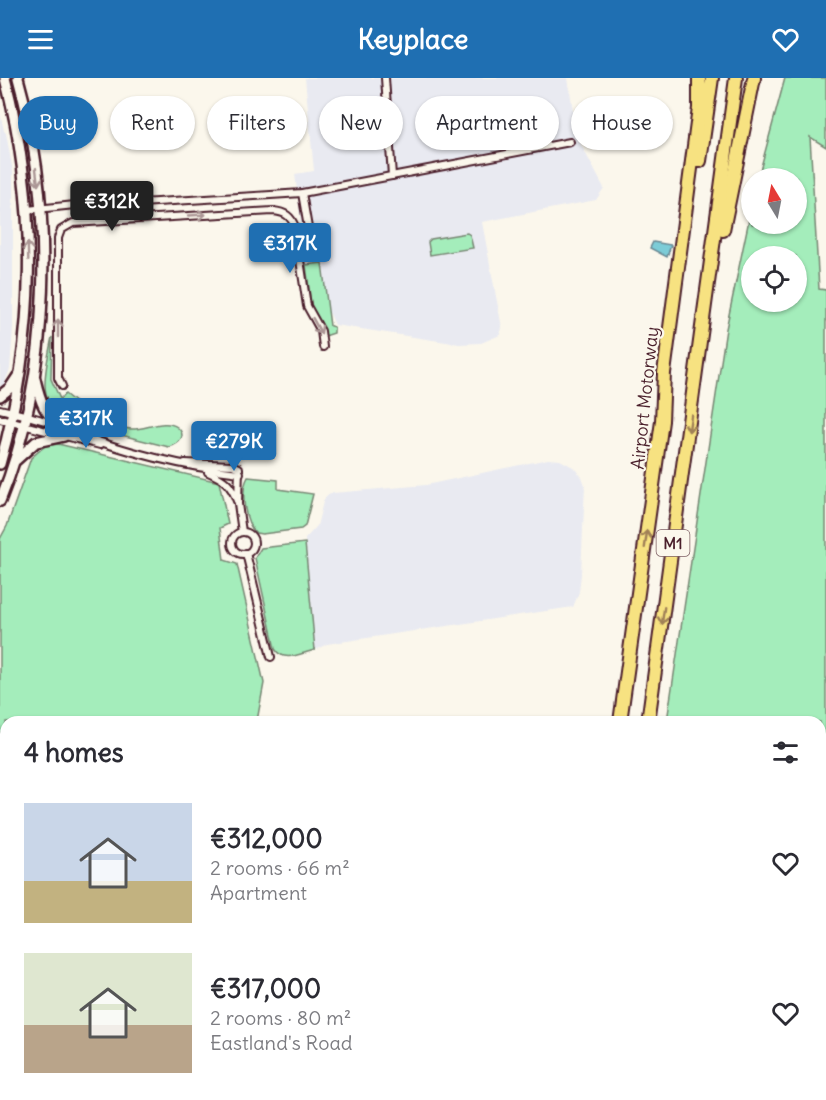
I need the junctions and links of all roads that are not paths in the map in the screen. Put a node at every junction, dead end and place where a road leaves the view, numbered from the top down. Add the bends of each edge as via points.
1 (5, 78) edge
2 (18, 78) edge
3 (385, 78) edge
4 (699, 78) edge
5 (712, 78) edge
6 (736, 78) edge
7 (754, 78) edge
8 (570, 142) dead end
9 (392, 176) junction
10 (302, 194) junction
11 (40, 208) junction
12 (27, 210) junction
13 (321, 255) dead end
14 (323, 347) dead end
15 (698, 364) junction
16 (21, 372) junction
17 (34, 374) junction
18 (62, 386) dead end
19 (0, 396) edge
20 (0, 409) edge
21 (12, 417) junction
22 (0, 419) edge
23 (25, 421) junction
24 (662, 421) junction
25 (64, 433) junction
26 (14, 462) junction
27 (185, 463) junction
28 (0, 464) edge
29 (200, 469) junction
30 (240, 473) junction
31 (0, 501) edge
32 (238, 504) junction
33 (243, 532) junction
34 (246, 553) junction
35 (271, 657) dead end
36 (621, 716) edge
37 (649, 716) edge

1 - 12 main road via 19,140
2 -> 11 main road via 33,144
3 - 9 street
4 - 24 highway, Airport Motorway / M1 via 699,108 664,373
5 - 24 highway, M1
6 - 15 highway, M1
7 - 15 highway, M1
8 - 9 street
9 - 10 street
10 - 11 street
10 - 13 street via 310,245
11 - 12 street
11 - 17 main road via 42,284
16 -> 12 main road via 28,303
18 -> 14 street via 58,378 58,238 61,230 73,223 273,211 286,214 295,227 307,306 321,331
15 -> 37 highway, M1
16 - 19 main road
16 - 21 main road
17 - 23 main road
17 - 25 main road via 44,409
20 - 21 street
21 - 22 street
21 - 23 street
21 - 28 main road
23 - 25 street via 46,421
23 - 26 main road
36 -> 24 highway, Airport Motorway / M1
25 - 26 main road via 36,442
25 - 27 street
26 - 31 main road
27 - 29 street
27 - 30 street via 233,465
29 - 30 street
29 - 32 street via 225,479
30 - 32 street
32 - 33 street
33 - 34 street via 254,540
33 - 34 street via 234,538 233,544 239,553
34 - 35 street

